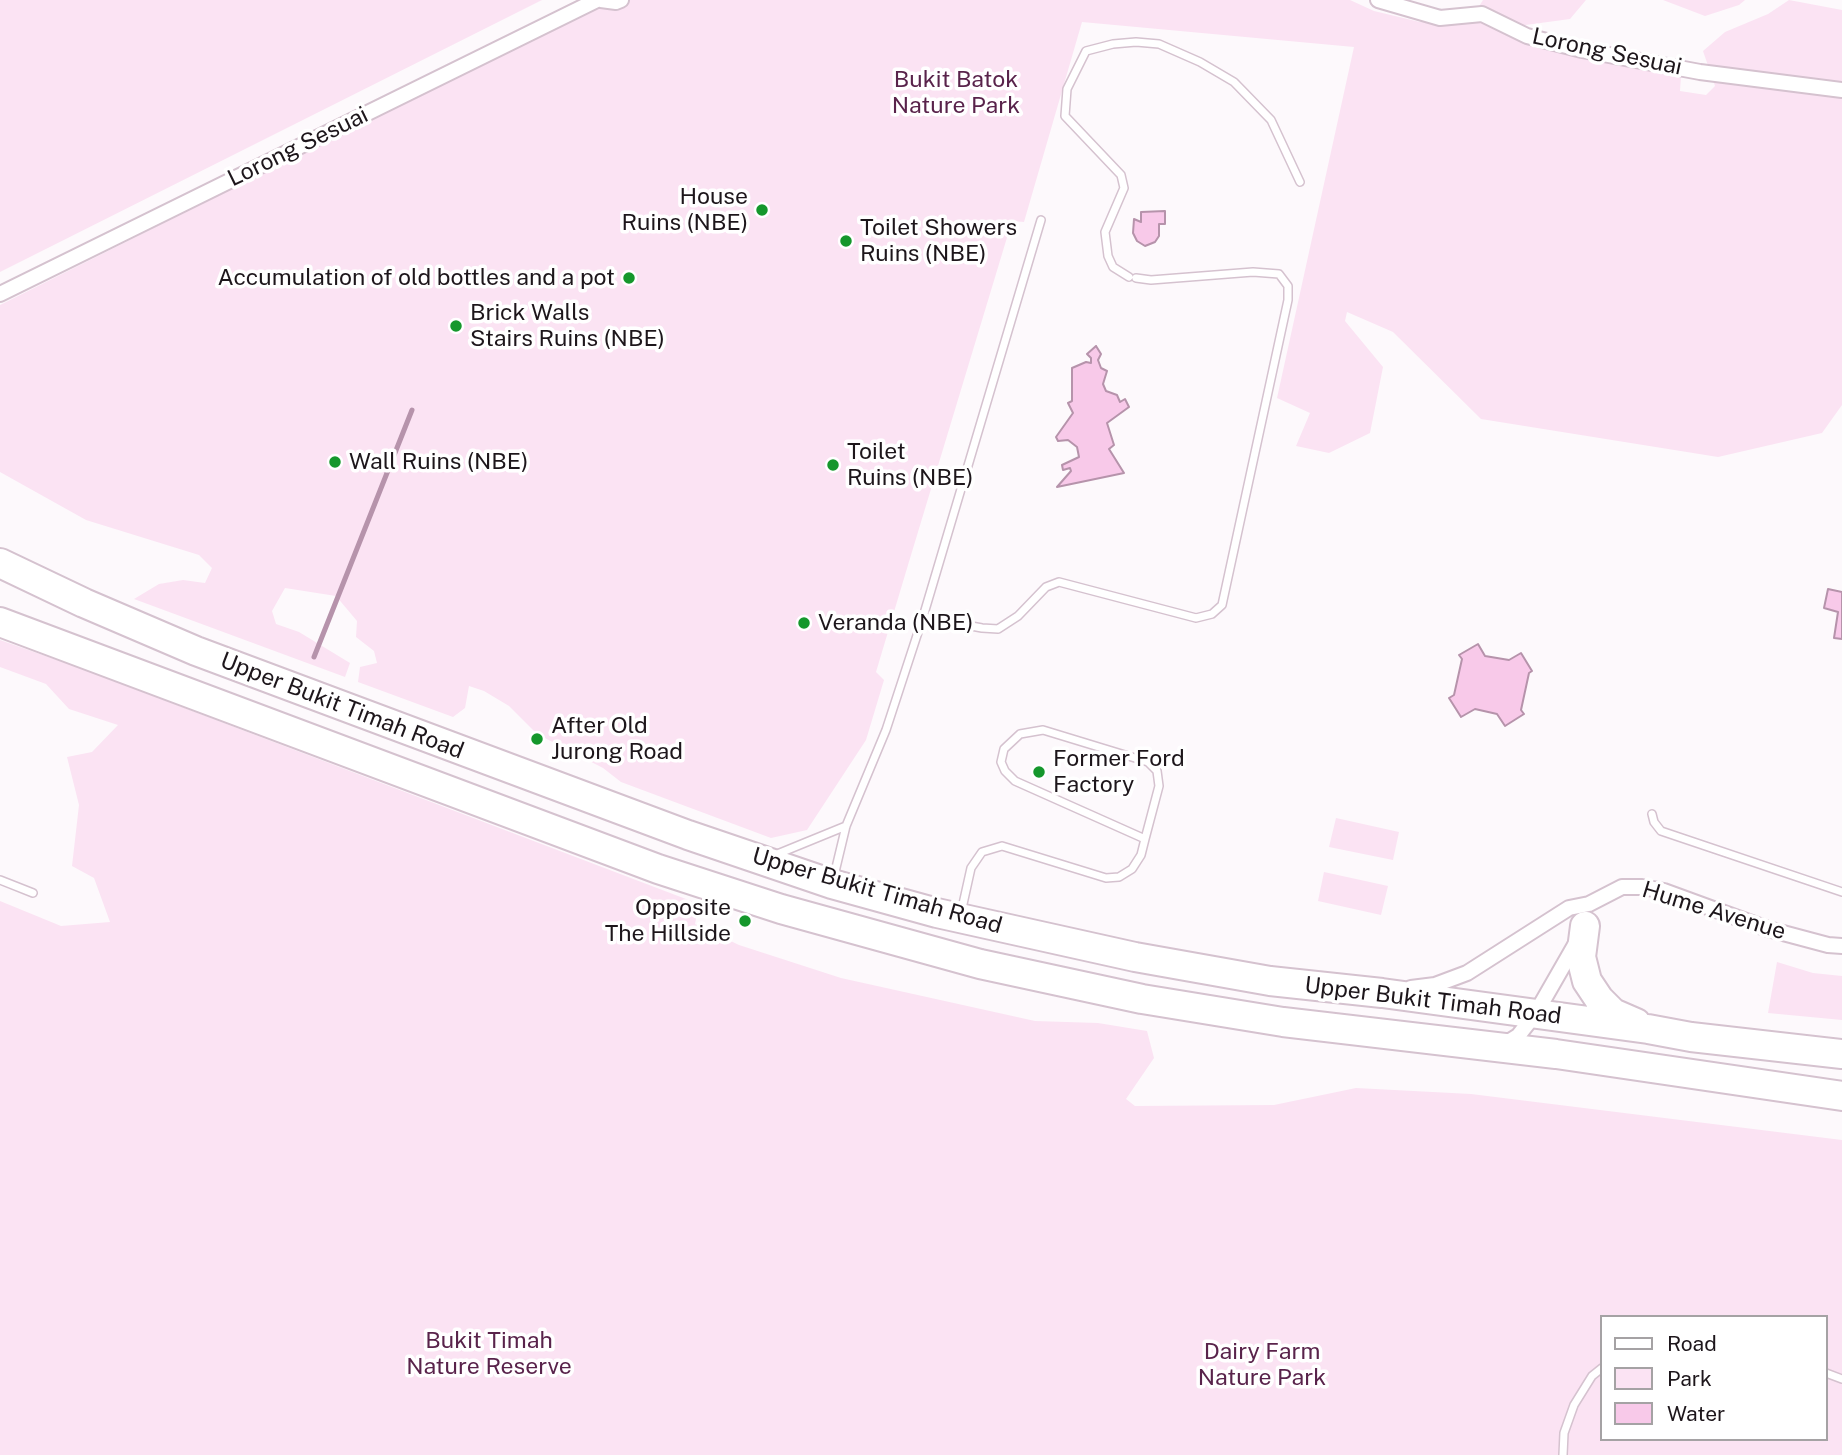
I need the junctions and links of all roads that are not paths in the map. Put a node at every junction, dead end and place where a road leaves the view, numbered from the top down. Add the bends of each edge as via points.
1 (599, 0) edge
2 (621, 0) edge
3 (1378, 0) edge
4 (1842, 90) edge
5 (1300, 183) dead end
6 (1041, 220) dead end
7 (0, 294) edge
8 (0, 563) edge
9 (923, 617) junction
10 (0, 622) edge
11 (405, 730) junction
12 (418, 779) junction
13 (1652, 814) dead end
14 (846, 826) junction
15 (1145, 839) junction
16 (763, 861) junction
17 (0, 880) edge
18 (832, 884) junction
19 (1842, 892) edge
20 (33, 893) dead end
21 (949, 915) junction
22 (1587, 915) junction
23 (1842, 946) edge
24 (980, 964) junction
25 (1230, 974) junction
26 (1382, 993) junction
27 (1536, 1013) junction
28 (1283, 1022) junction
29 (1648, 1029) junction
30 (1691, 1037) junction
31 (1500, 1047) junction
32 (1842, 1054) edge
33 (1724, 1079) junction
34 (1842, 1097) edge
35 (1601, 1369) edge
36 (1563, 1455) edge

1 - 2 street, Lorong Sesuai
1 - 7 street, Lorong Sesuai
3 - 4 street, Lorong Sesuai via 1440,18 1482,14 1527,36 1582,50 1700,72
5 - 9 lane via 1271,120 1234,82 1159,44 1113,44 1086,51 1067,89 1065,116 1121,175 1124,188 1105,232 1113,267 1132,278 1150,280 1279,274 1289,286 1222,605 1212,614 1196,618 1059,582 1046,587 998,629
6 - 9 lane
8 - 11 highway, Upper Bukit Timah Road via 196,651
9 - 14 lane via 886,730
10 - 12 highway, Upper Bukit Timah Road
11 - 12 highway via 401,741 404,765
11 - 16 highway, Upper Bukit Timah Road
12 - 24 highway, Upper Bukit Timah Road via 658,869 794,913
13 - 19 lane via 1661,831
14 - 16 lane
14 - 18 lane
15 - 15 lane via 1160,786 1157,771 1148,762 1043,730 1020,734 1004,749 1001,762 1015,781
15 - 21 lane via 1132,869 1107,878 1002,846 982,852
16 - 18 highway, Upper Bukit Timah Road
17 - 20 lane
18 - 21 highway, Upper Bukit Timah Road
21 - 24 highway via 984,946
21 - 25 highway, Upper Bukit Timah Road
22 - 23 street, Hume Avenue via 1622,887 1642,887 1768,929
22 - 26 street, Hume Avenue via 1569,908 1467,973 1435,985
22 - 27 street
22 - 29 highway via 1581,957 1587,981 1613,1013
24 - 28 highway, Upper Bukit Timah Road via 1142,999
25 - 26 highway, Upper Bukit Timah Road
25 - 28 highway via 1280,997 1287,1006
26 - 27 highway, Upper Bukit Timah Road
27 - 29 highway, Upper Bukit Timah Road
27 - 31 street via 1518,1036
28 - 31 highway, Upper Bukit Timah Road
29 - 30 highway, Upper Bukit Timah Road
30 - 32 highway, Upper Bukit Timah Road
30 - 33 highway via 1691,1058
31 - 33 highway, Upper Bukit Timah Road
33 - 34 highway, Upper Bukit Timah Road
35 - 36 lane via 1574,1405 1564,1433

